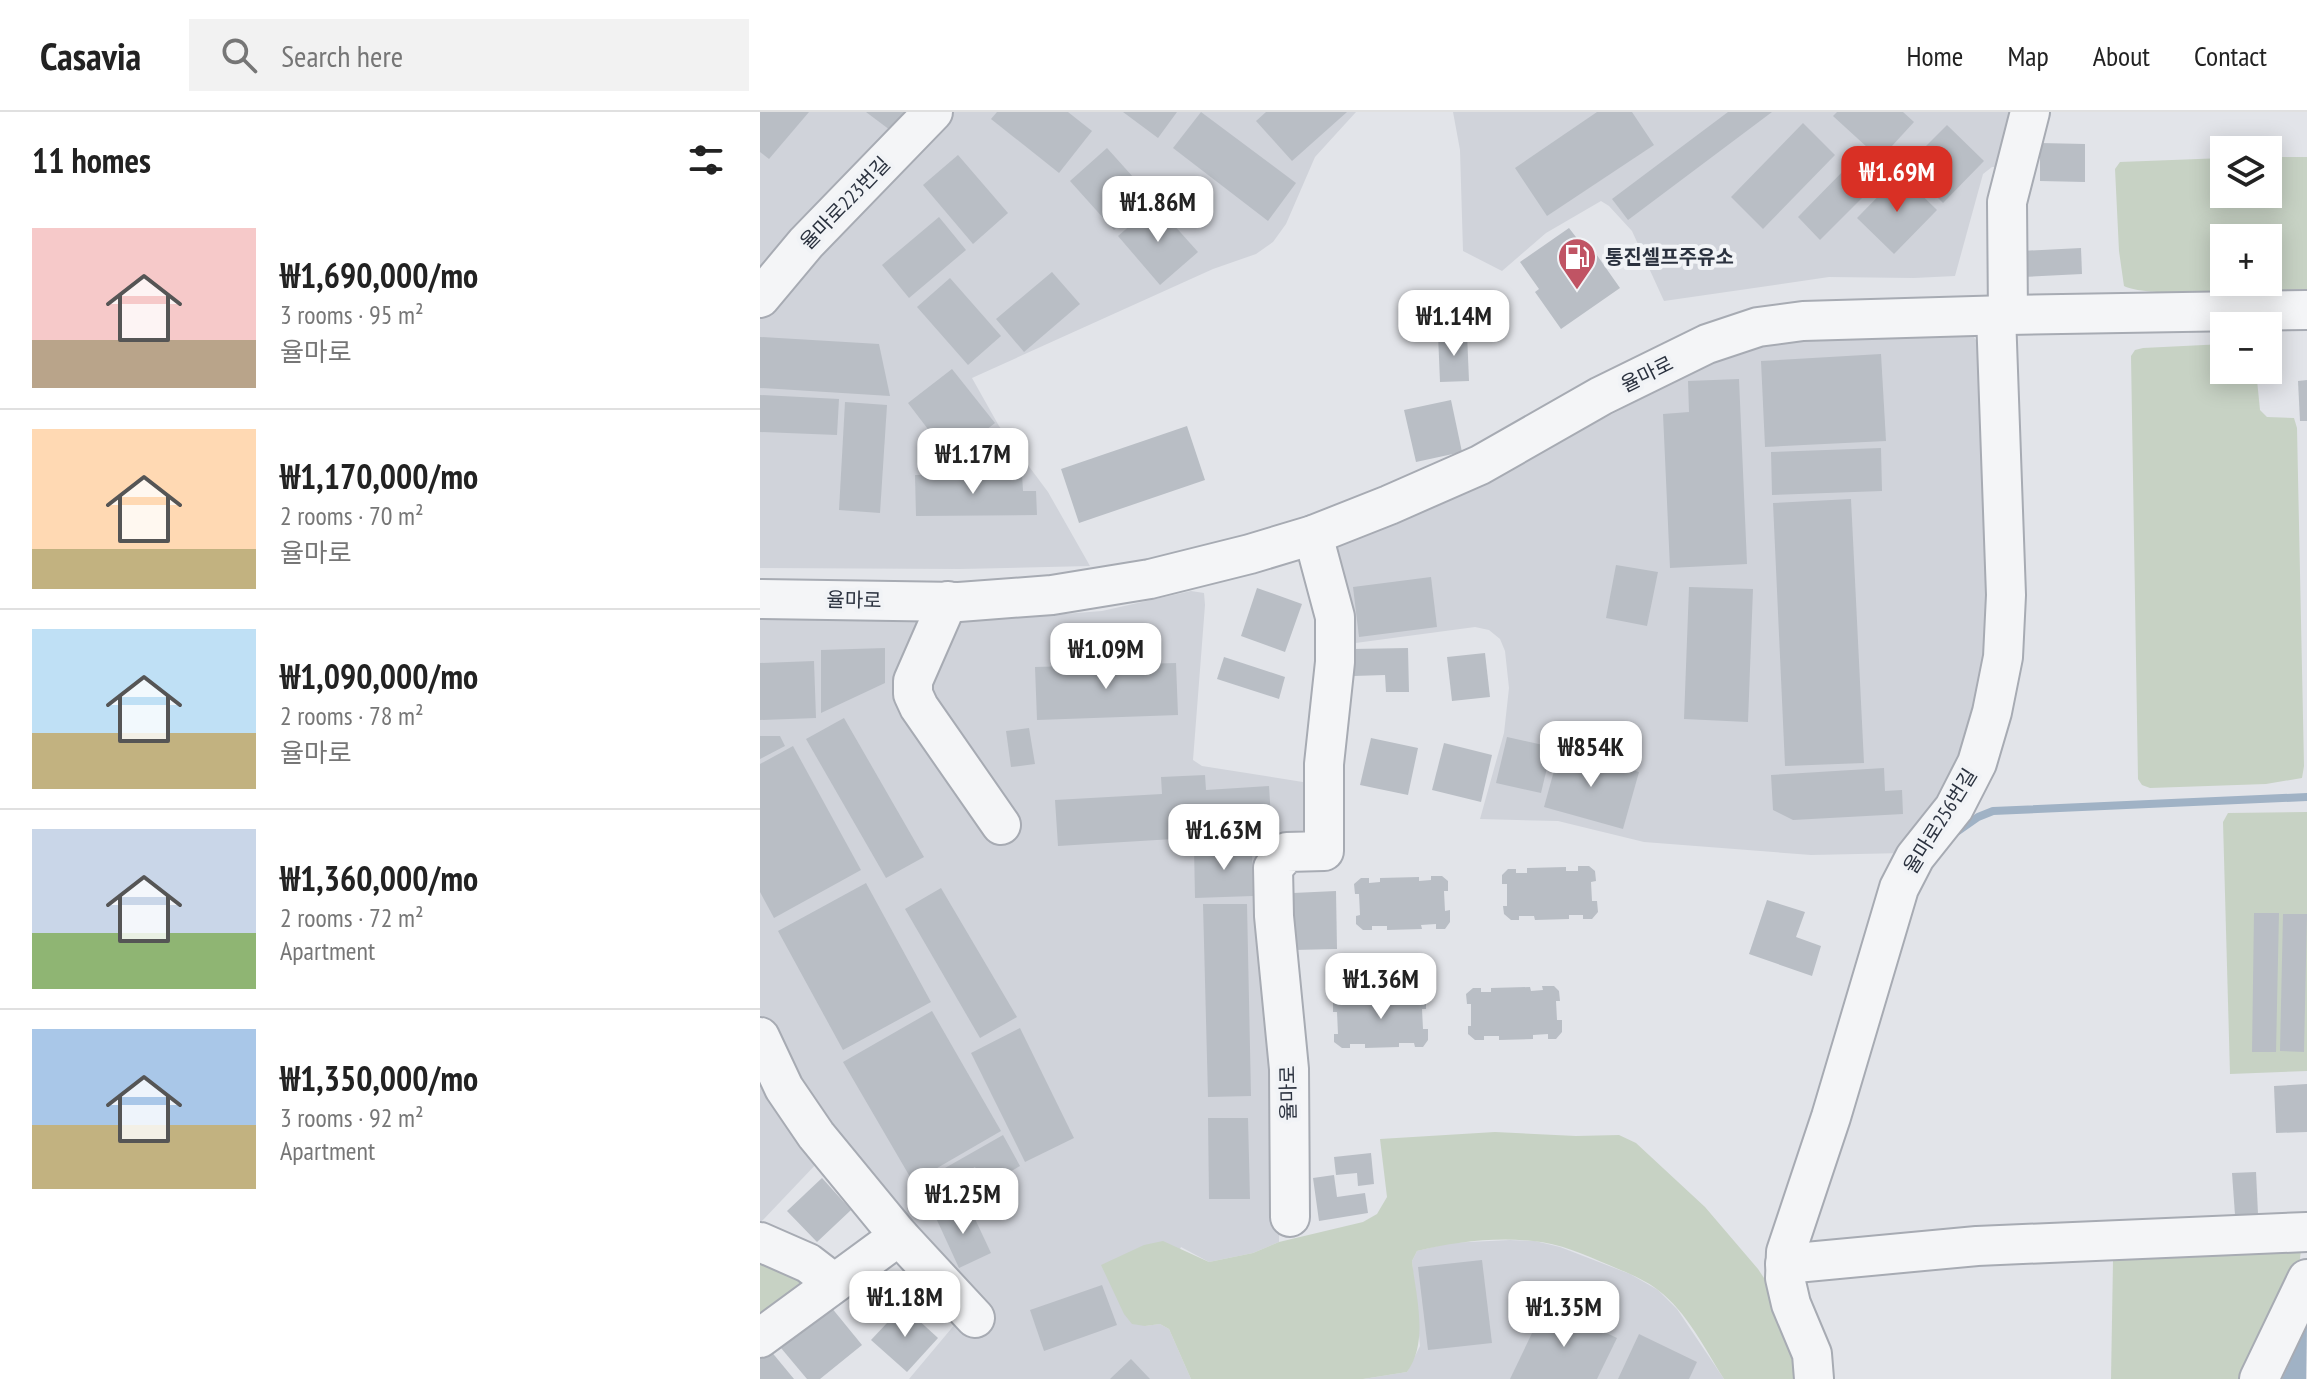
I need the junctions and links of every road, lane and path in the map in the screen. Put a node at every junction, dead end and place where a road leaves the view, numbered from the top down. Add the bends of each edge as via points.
1 (933, 112) edge
2 (2030, 112) edge
3 (760, 298) edge
4 (2307, 310) edge
5 (2002, 315) junction
6 (1313, 535) junction
7 (760, 599) edge
8 (948, 601) junction
9 (1001, 825) dead end
10 (760, 1037) edge
11 (1290, 1217) dead end
12 (2307, 1232) edge
13 (899, 1236) junction
14 (760, 1242) edge
15 (1785, 1264) junction
16 (2307, 1279) edge
17 (834, 1283) junction
18 (975, 1318) dead end
19 (760, 1338) edge
20 (1814, 1379) edge
21 (2259, 1379) edge

1 - 3 street, 율마로223번길
2 - 5 street via 2007,202
4 - 5 street, 율마로
5 - 6 street, 율마로 via 1758,327 1707,344 1614,390 1480,465
5 - 15 street, 율마로256번길 via 2006,595 2003,657 1992,712 1977,763 1954,808 1915,857 1899,888
6 - 8 street, 율마로 via 1150,579 1052,595
6 - 11 street, 율마로 via 1335,617 1324,764 1324,851 1287,852 1273,868 1289,1069
7 - 8 street, 율마로
8 - 9 street via 913,681 913,694
10 - 13 street via 784,1088 816,1135
12 - 15 street via 1977,1246
13 - 17 street
13 - 18 street
14 - 17 street via 808,1263
15 - 20 street, 율마로256번길 via 1791,1304 1812,1354
16 - 21 street
17 - 19 street

